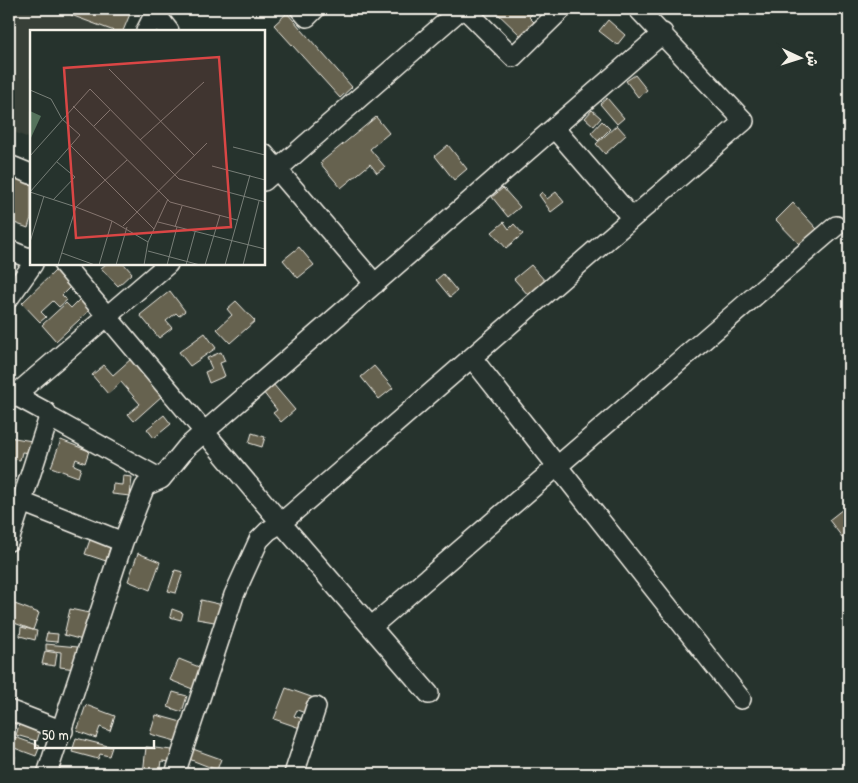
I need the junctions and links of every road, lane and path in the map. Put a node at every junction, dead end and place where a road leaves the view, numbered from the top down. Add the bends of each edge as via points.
1 (300, 9) edge
2 (315, 9) edge
3 (463, 9) edge
4 (562, 9) edge
5 (638, 9) edge
6 (151, 10) edge
7 (146, 30) edge
8 (168, 30) edge
9 (663, 33) junction
10 (554, 128) junction
11 (265, 158) edge
12 (9, 165) edge
13 (30, 174) edge
14 (270, 176) edge
15 (632, 218) junction
16 (836, 226) dead end
17 (9, 250) edge
18 (30, 259) edge
19 (32, 265) edge
20 (64, 265) edge
21 (167, 265) edge
22 (375, 284) junction
23 (9, 298) edge
24 (107, 317) junction
25 (472, 358) junction
26 (12, 394) edge
27 (49, 416) junction
28 (204, 432) junction
29 (557, 466) junction
30 (161, 479) junction
31 (16, 508) edge
32 (280, 523) junction
33 (9, 541) edge
34 (123, 542) junction
35 (371, 627) junction
36 (429, 694) dead end
37 (741, 699) dead end
38 (316, 707) dead end
39 (9, 710) edge
40 (63, 730) junction
41 (47, 774) edge
42 (175, 774) edge
43 (294, 774) edge

1 - 2 street via 307,17
3 - 4 street via 513,57
3 - 14 street
5 - 9 street
6 - 7 street
6 - 8 street
9 - 10 street
9 - 15 street via 744,121
10 - 15 street
10 - 22 street
11 - 14 street
12 - 13 street
14 - 22 street
15 - 25 street
16 - 29 street
17 - 18 street
19 - 23 street
20 - 24 street
21 - 24 street
22 - 28 street
24 - 26 street
24 - 28 street
25 - 29 street
25 - 32 street
26 - 27 street
27 - 30 street
27 - 31 street
28 - 30 street
28 - 32 street
29 - 35 street
29 - 37 street
30 - 34 street via 145,486
31 - 33 street
31 - 34 street
32 - 35 street
32 - 42 street via 259,540 234,596
34 - 40 street
35 - 36 street
38 - 43 street
39 - 40 street
40 - 41 street

